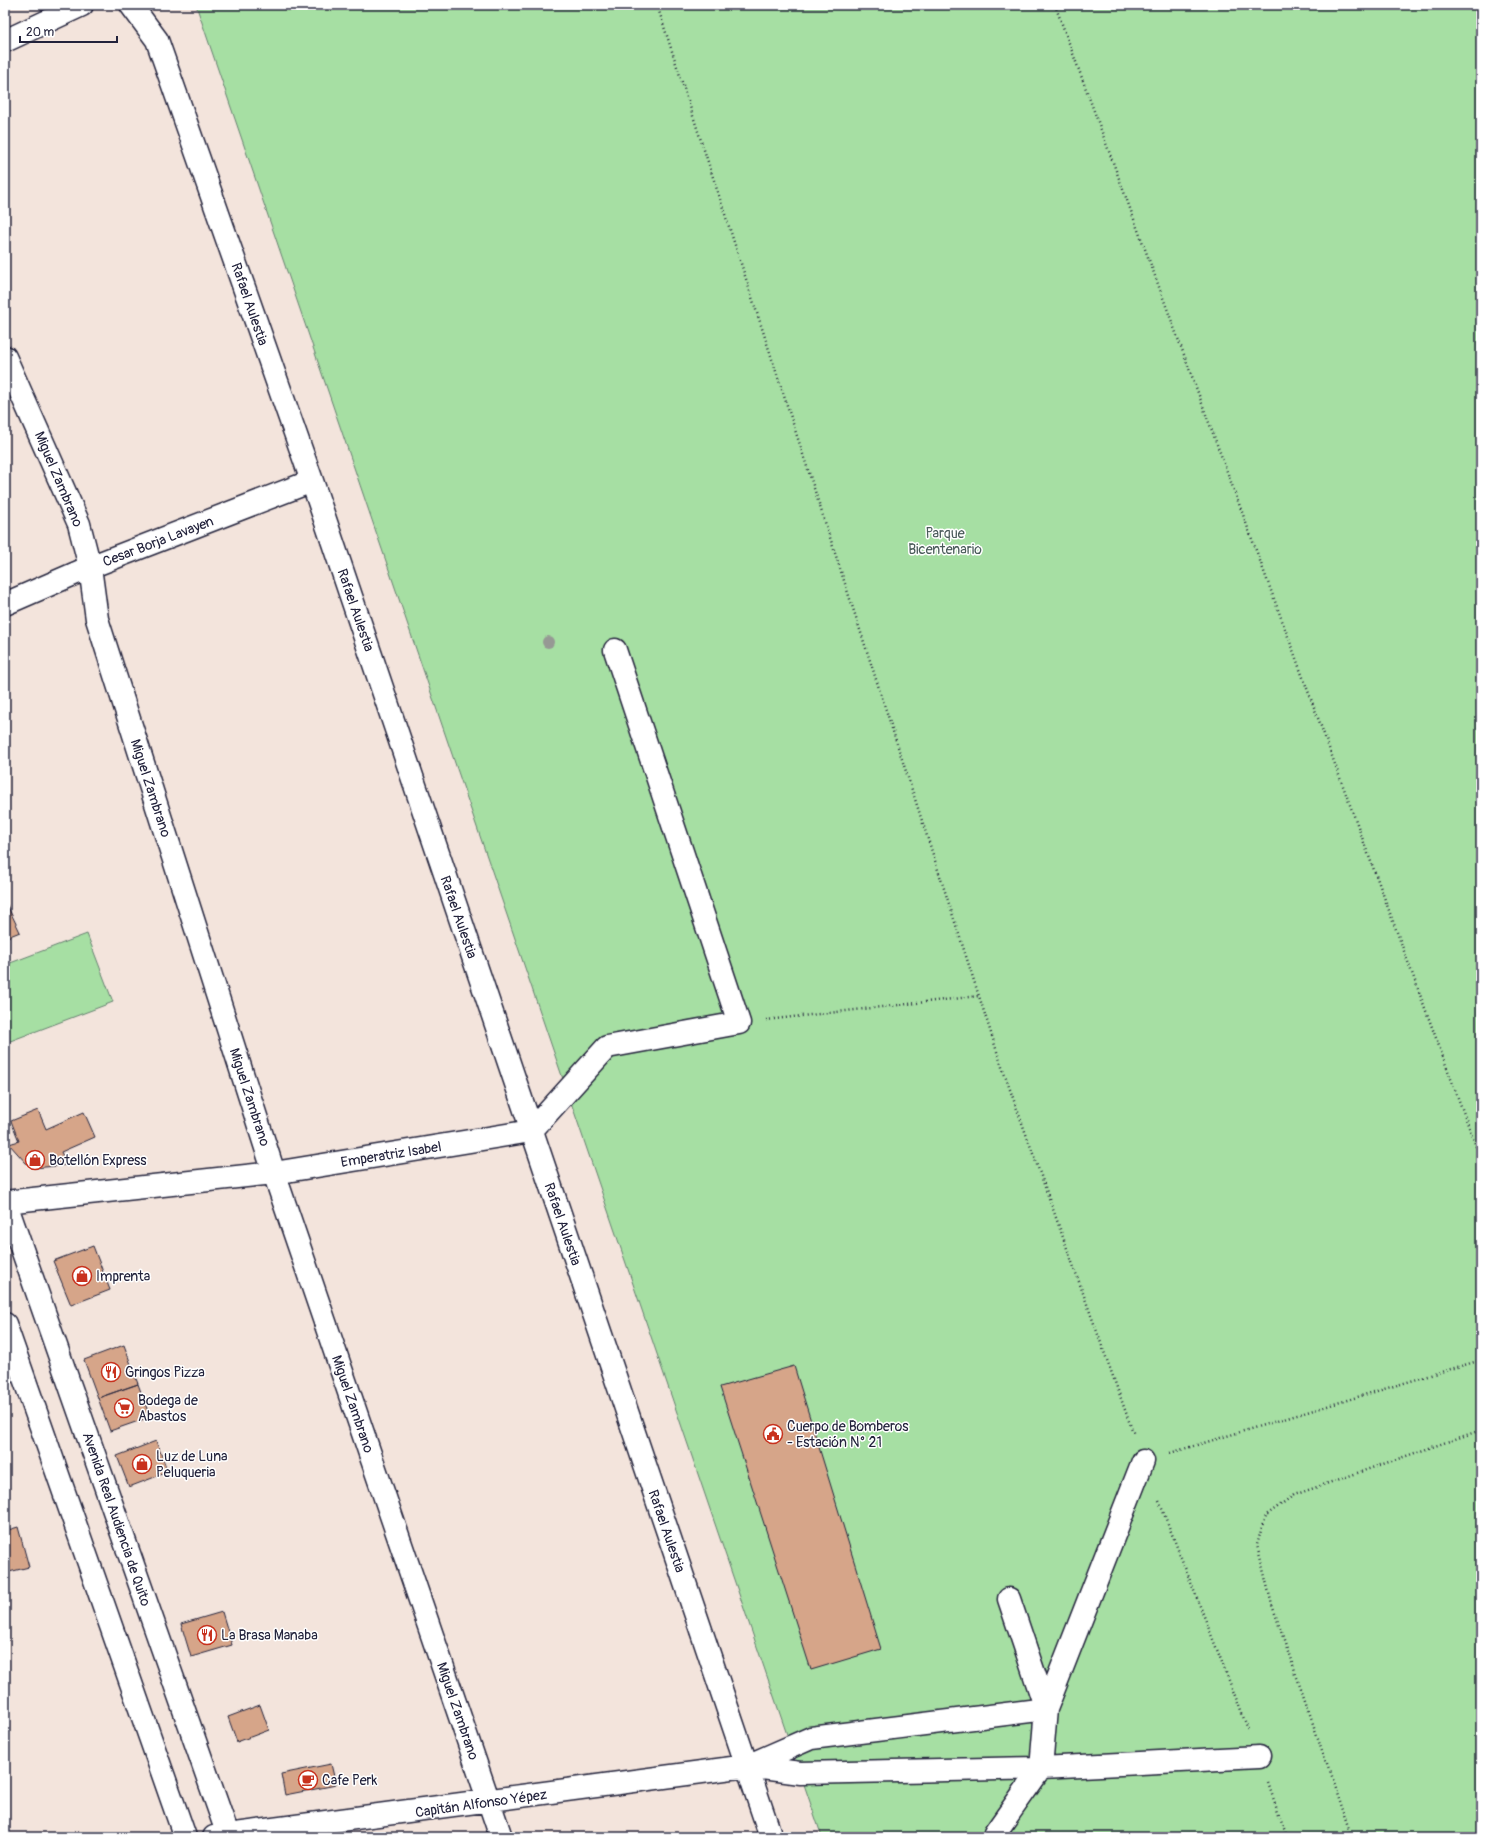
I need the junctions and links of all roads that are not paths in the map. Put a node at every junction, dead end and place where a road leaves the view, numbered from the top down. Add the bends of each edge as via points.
1 (82, 5) edge
2 (131, 5) edge
3 (5, 41) edge
4 (5, 357) edge
5 (312, 482) junction
6 (90, 567) junction
7 (5, 604) edge
8 (615, 650) dead end
9 (531, 1131) junction
10 (274, 1173) junction
11 (5, 1201) edge
12 (5, 1324) edge
13 (1143, 1461) road end
14 (1009, 1599) dead end
15 (1046, 1709) junction
16 (1259, 1757) road end
17 (747, 1766) junction
18 (1041, 1768) junction
19 (489, 1802) junction
20 (223, 1836) edge
21 (185, 1837) edge
22 (501, 1837) edge
23 (771, 1837) edge
24 (997, 1837) edge

1 - 3 street
2 - 5 street, Rafael Aulestia via 157,40
4 - 6 street, Miguel Zambrano via 79,524
5 - 6 street, Cesar Borja Lavayen
5 - 9 street, Rafael Aulestia
6 - 7 street, Cesar Borja Lavayen
6 - 10 street, Miguel Zambrano via 97,619
8 - 9 street via 739,1023 607,1047
9 - 10 street, Emperatriz Isabel
9 - 17 street, Rafael Aulestia
10 - 11 street, Emperatriz Isabel
10 - 19 street, Miguel Zambrano
11 - 20 street, Avenida Real Audiencia de Quito
12 - 21 street
13 - 15 street
14 - 15 street
15 - 17 street via 811,1738
15 - 18 street
16 - 18 street
17 - 18 street via 800,1773
17 - 19 street, Capitán Alfonso Yépez
17 - 23 street, Rafael Aulestia
18 - 24 street via 996,1833
19 - 20 street, Capitán Alfonso Yépez
19 - 22 street, Miguel Zambrano

